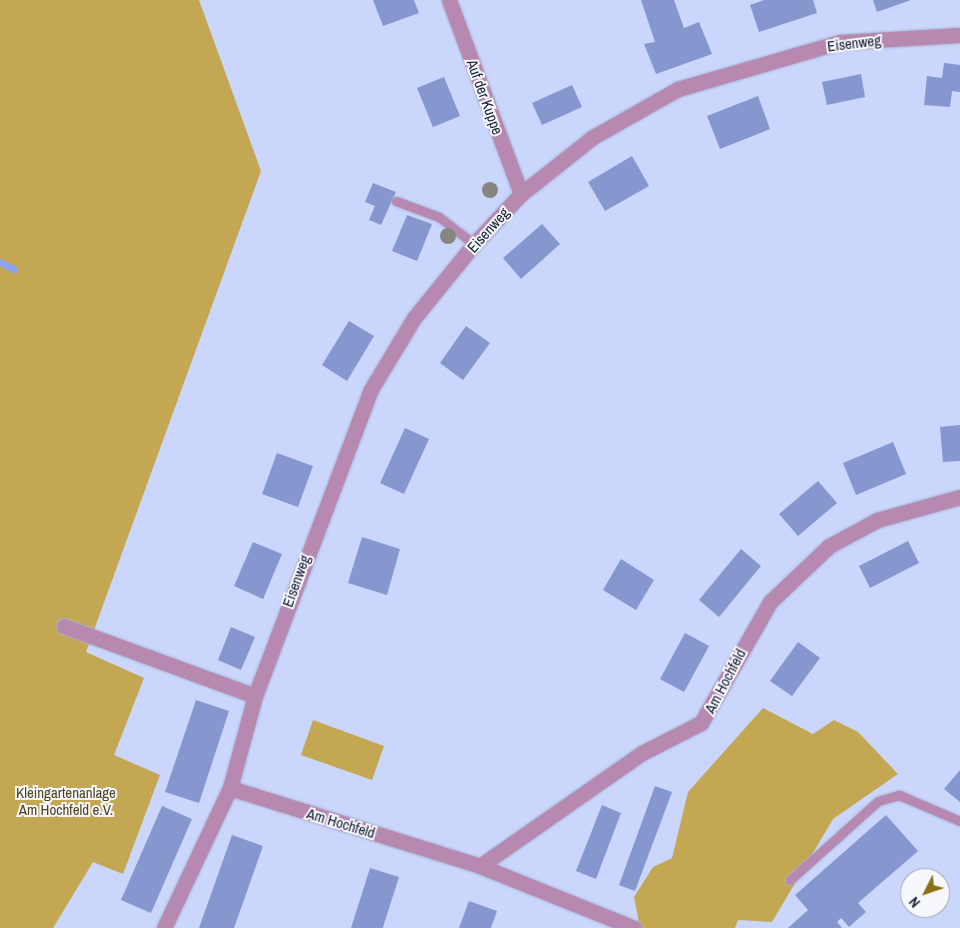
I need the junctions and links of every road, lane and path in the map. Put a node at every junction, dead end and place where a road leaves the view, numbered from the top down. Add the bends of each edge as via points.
1 (449, 0) edge
2 (960, 35) edge
3 (521, 194) junction
4 (396, 201) dead end
5 (474, 244) junction
6 (960, 497) edge
7 (64, 626) dead end
8 (255, 696) junction
9 (230, 788) junction
10 (960, 820) edge
11 (480, 866) junction
12 (790, 880) dead end
13 (164, 928) edge
14 (634, 928) edge

1 - 3 street, Auf der Kuppe
2 - 3 street, Eisenweg via 840,42 678,90 593,138
3 - 5 street, Eisenweg
4 - 5 lane via 439,217
5 - 8 street, Eisenweg via 414,318 370,391
6 - 11 street, Am Hochfeld via 877,520 829,546 770,602 701,723 642,753
7 - 8 street
8 - 9 street, Eisenweg
9 - 11 street, Am Hochfeld
9 - 13 street, Eisenweg
10 - 12 lane via 898,795 878,801
11 - 14 street, Am Hochfeld

